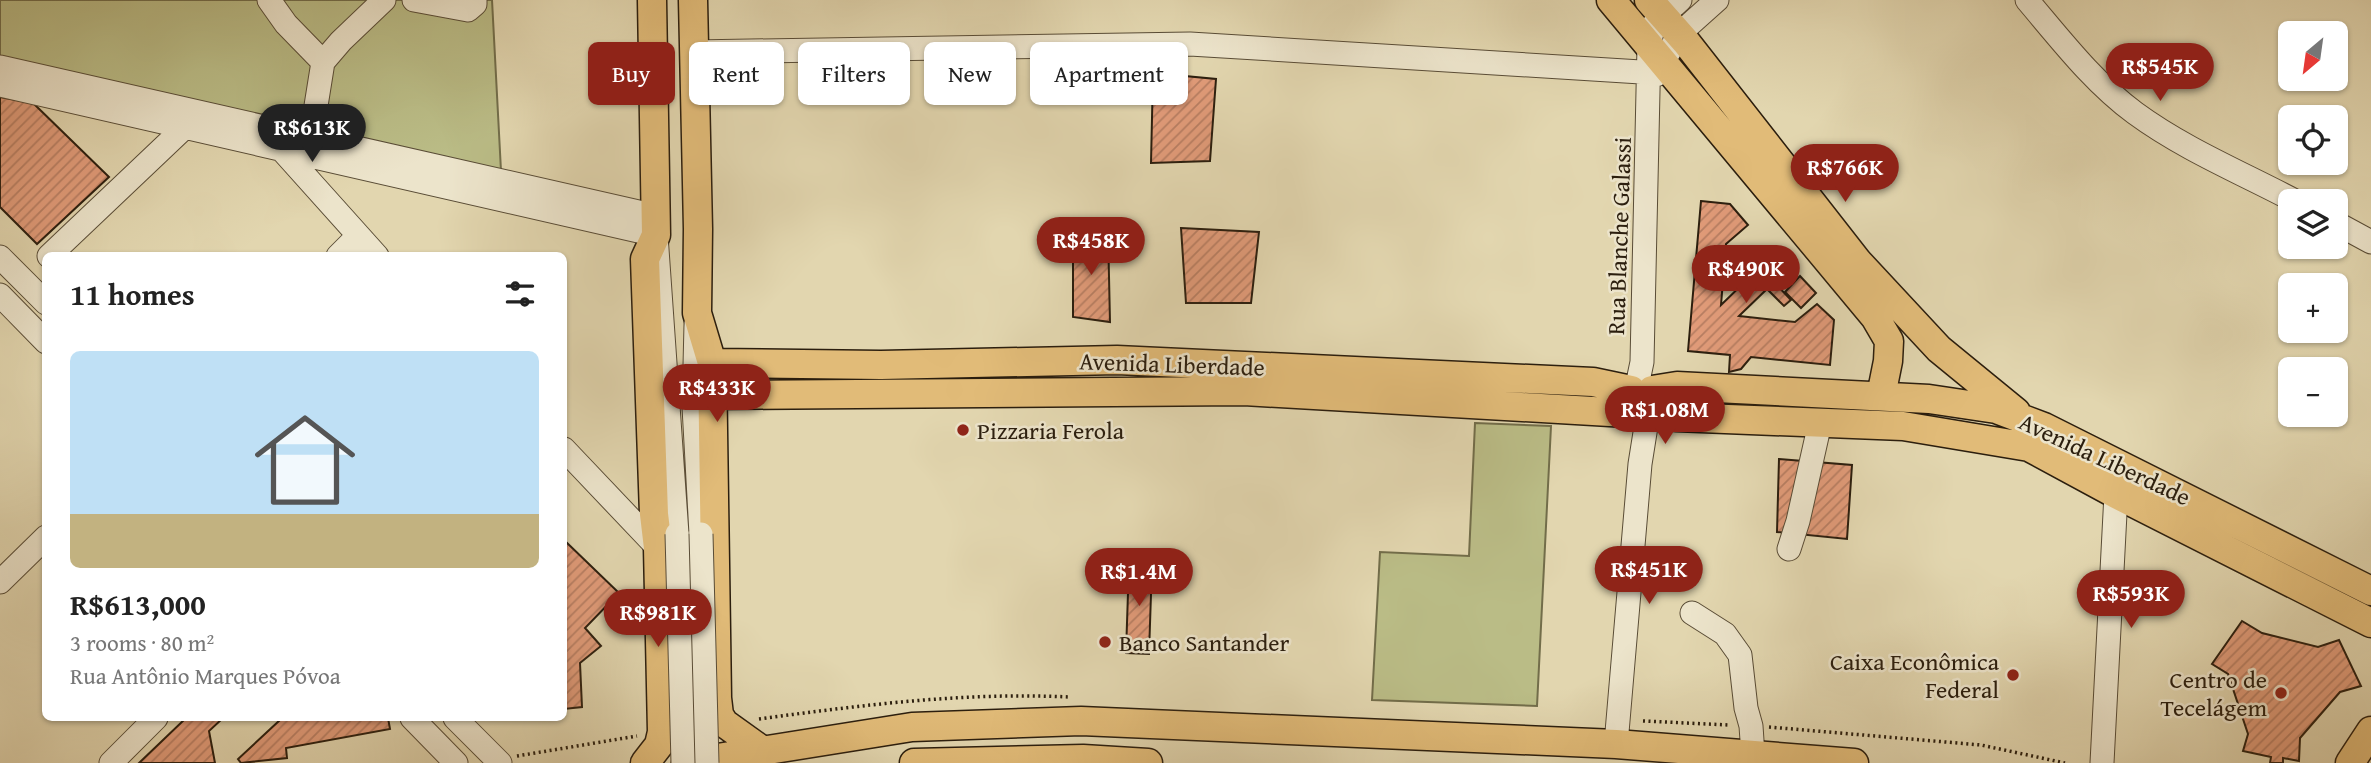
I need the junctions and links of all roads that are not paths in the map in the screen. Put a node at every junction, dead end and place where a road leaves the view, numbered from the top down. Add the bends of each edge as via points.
1 (269, 0) edge
2 (384, 0) edge
3 (414, 0) edge
4 (475, 0) edge
5 (652, 0) edge
6 (693, 0) edge
7 (1611, 0) edge
8 (1717, 0) edge
9 (2027, 0) edge
10 (1667, 12) edge
11 (694, 42) edge
12 (784, 51) edge
13 (323, 62) junction
14 (0, 67) edge
15 (1654, 68) junction
16 (0, 85) edge
17 (695, 105) edge
18 (185, 127) junction
19 (311, 138) junction
20 (281, 149) junction
21 (2278, 192) edge
22 (656, 225) junction
23 (2348, 230) edge
24 (358, 236) junction
25 (2371, 242) edge
26 (53, 252) edge
27 (342, 252) edge
28 (373, 252) edge
29 (0, 257) edge
30 (42, 263) edge
31 (23, 280) junction
32 (1, 299) edge
33 (42, 299) edge
34 (697, 313) junction
35 (42, 338) edge
36 (1053, 362) junction
37 (712, 363) junction
38 (1054, 392) junction
39 (713, 395) junction
40 (1881, 396) junction
41 (1642, 398) junction
42 (2029, 422) junction
43 (1820, 423) junction
44 (567, 452) edge
45 (2123, 466) junction
46 (2116, 495) junction
47 (42, 541) edge
48 (667, 541) junction
49 (1789, 549) dead end
50 (0, 582) edge
51 (2371, 590) edge
52 (1692, 613) dead end
53 (2371, 623) edge
54 (660, 658) junction
55 (716, 660) junction
56 (153, 721) edge
57 (415, 721) edge
58 (458, 721) edge
59 (2371, 731) edge
60 (1616, 744) junction
61 (763, 751) junction
62 (1753, 755) junction
63 (1082, 761) edge
64 (111, 763) edge
65 (456, 763) edge
66 (500, 763) edge
67 (645, 763) edge
68 (684, 763) edge
69 (707, 763) edge
70 (914, 763) edge
71 (1147, 763) edge
72 (1854, 763) edge
73 (2102, 763) edge
74 (2350, 763) edge

1 - 13 street
2 - 13 street
3 - 4 street via 468,10
5 - 22 main road
6 - 11 main road
7 - 15 main road
8 - 10 street
9 - 21 street via 2084,68 2134,113
10 - 15 street
10 - 42 main road via 1858,262 1939,349
12 - 15 street via 1190,44
13 - 19 street
14 - 19 street
15 - 40 main road via 1875,317 1889,341
15 - 41 street, Rua Blanche Galassi
16 - 18 street
17 - 34 main road
18 - 20 street
18 - 26 street
19 - 20 street
19 - 22 street
20 - 22 street
20 - 24 street
22 - 48 main road via 645,259 654,514
23 - 25 street
24 - 27 street
24 - 28 street
29 - 31 street
30 - 31 street
31 - 32 street
31 - 33 street
32 - 35 street
34 - 37 main road
34 - 69 street, bridge via 694,407
36 - 37 main road, Avenida Liberdade
36 - 38 main road
36 - 41 main road, Avenida Liberdade via 1117,360 1593,382
37 - 39 main road
38 - 39 main road, Avenida Liberdade
38 - 41 main road, Avenida Liberdade
39 - 55 main road
40 - 41 main road, Avenida Liberdade via 1677,386
40 - 42 main road, Avenida Liberdade via 1929,398 1996,410
41 - 43 main road, Avenida Liberdade via 1676,417
41 - 60 street, Rua Blanche Galassi
42 - 45 main road, Avenida Liberdade
43 - 46 main road, Avenida Liberdade via 1903,426 2029,447
43 - 49 street
44 - 48 street
45 - 46 street
45 - 51 main road, Avenida Liberdade
46 - 53 main road, Avenida Liberdade
46 - 73 street
47 - 50 street
48 - 54 main road
48 - 68 street, bridge
52 - 62 street via 1725,634 1740,655
54 - 55 main road via 666,671 687,685 699,680
54 - 67 main road via 662,732 656,751
55 - 61 main road via 719,715
56 - 64 street
57 - 65 street
58 - 66 street
59 - 74 main road
60 - 61 main road via 1081,721 912,727
60 - 62 main road
61 - 68 main road
62 - 72 main road
63 - 70 main road
63 - 71 main road

